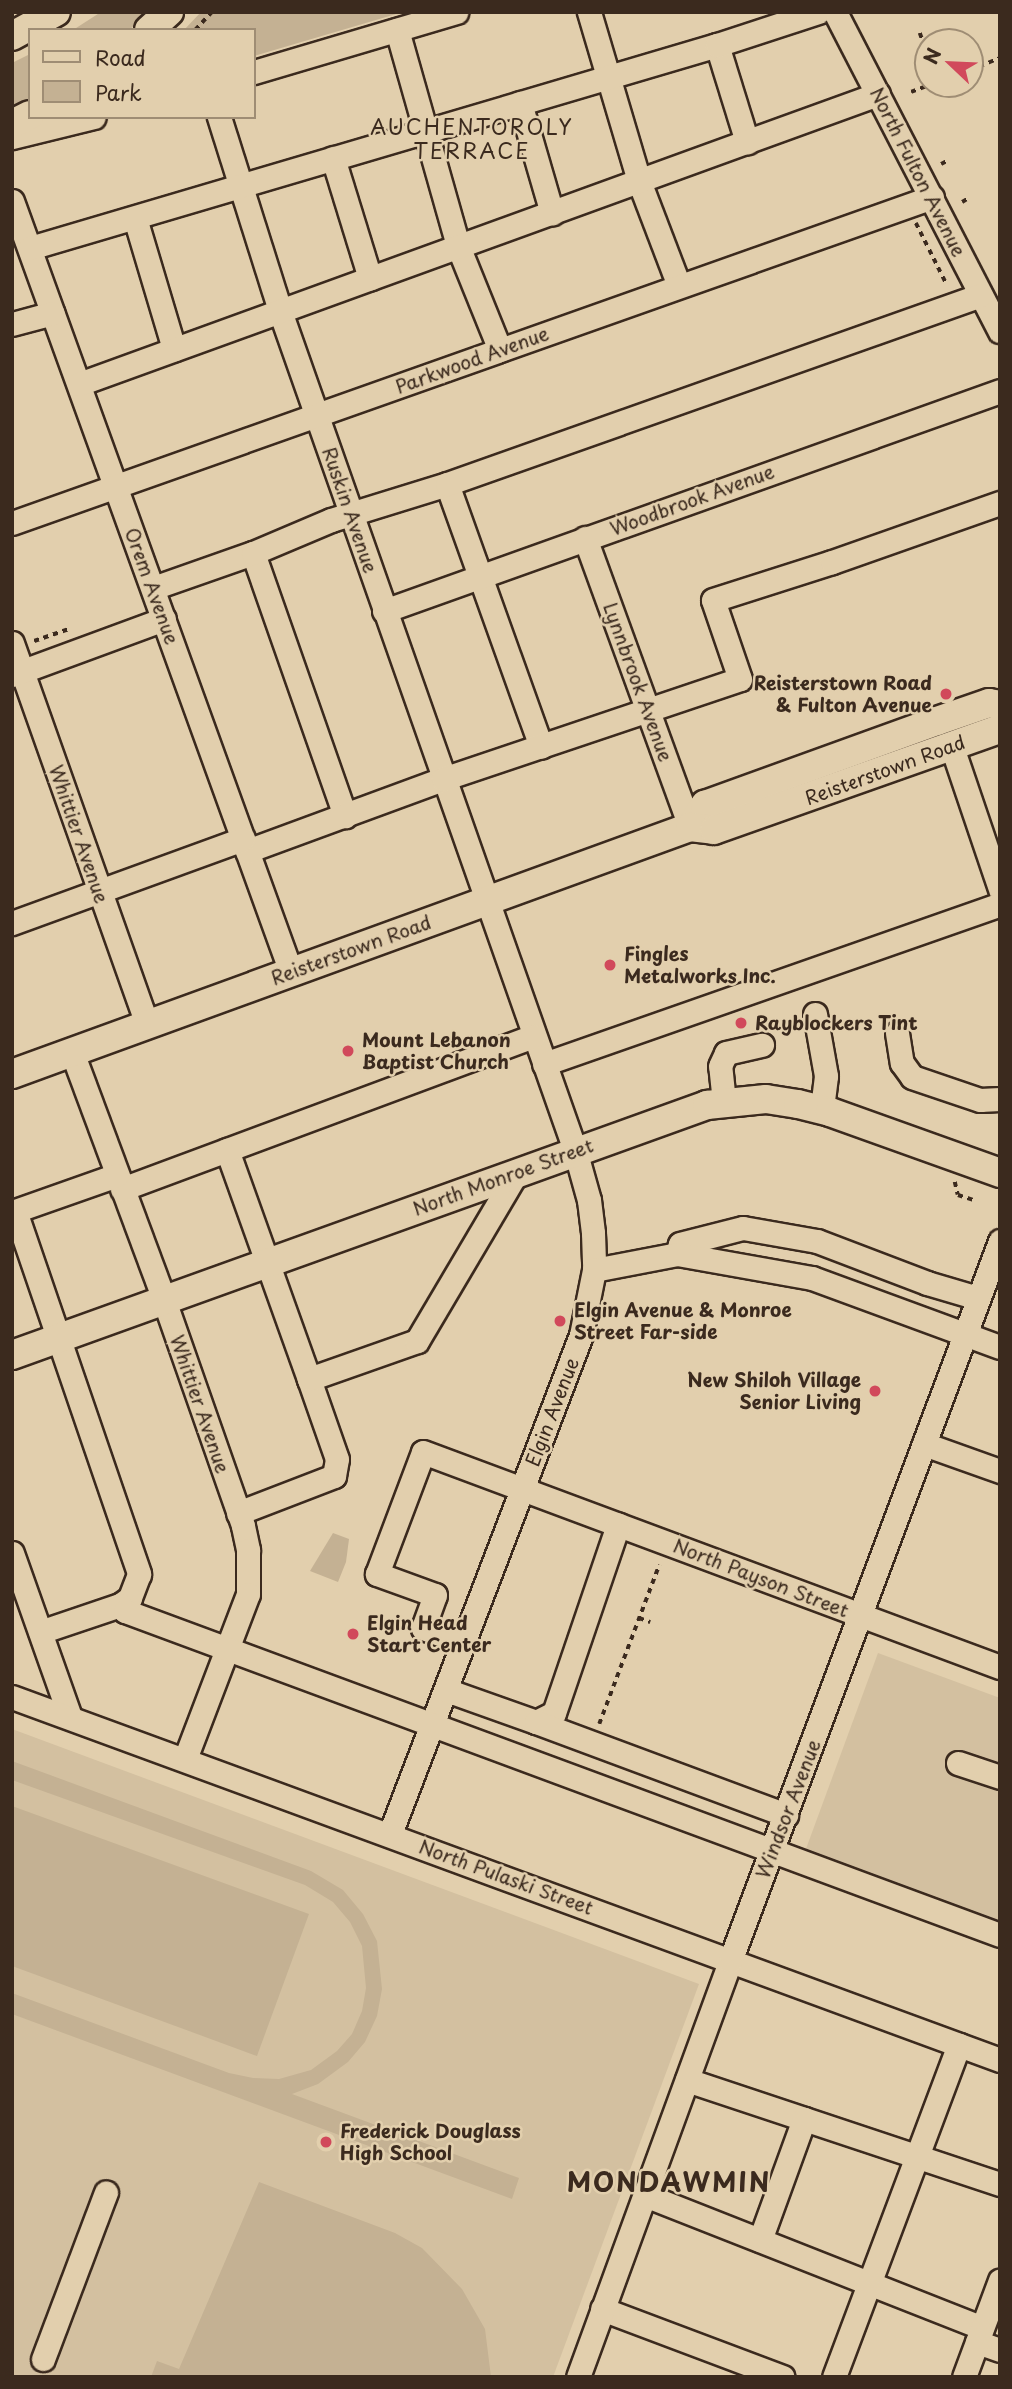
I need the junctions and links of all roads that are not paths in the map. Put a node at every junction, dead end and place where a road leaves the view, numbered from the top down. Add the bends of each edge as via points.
1 (56, 12) edge
2 (169, 12) edge
3 (456, 12) edge
4 (589, 12) edge
5 (818, 12) edge
6 (835, 12) edge
7 (151, 28) edge
8 (397, 30) junction
9 (12, 36) edge
10 (717, 45) junction
11 (256, 71) edge
12 (608, 78) junction
13 (878, 94) junction
14 (520, 103) junction
15 (28, 116) edge
16 (86, 119) edge
17 (220, 119) edge
18 (12, 124) edge
19 (426, 130) junction
20 (12, 137) edge
21 (747, 142) junction
22 (332, 158) junction
23 (639, 181) junction
24 (241, 186) junction
25 (932, 197) junction
26 (12, 201) edge
27 (552, 212) junction
28 (135, 218) junction
29 (458, 246) junction
30 (30, 248) junction
31 (370, 278) junction
32 (679, 286) junction
33 (981, 295) junction
34 (280, 311) junction
35 (53, 313) junction
36 (12, 324) edge
37 (999, 327) edge
38 (174, 349) junction
39 (500, 350) junction
40 (79, 384) junction
41 (1000, 391) edge
42 (318, 414) junction
43 (447, 484) junction
44 (116, 486) junction
45 (1000, 503) edge
46 (352, 513) junction
47 (12, 523) edge
48 (585, 538) junction
49 (253, 553) junction
50 (480, 577) junction
51 (153, 588) junction
52 (384, 611) junction
53 (164, 619) junction
54 (12, 643) edge
55 (17, 673) edge
56 (1000, 705) edge
57 (648, 710) junction
58 (1000, 729) edge
59 (541, 747) junction
60 (952, 747) junction
61 (443, 779) junction
62 (345, 816) junction
63 (690, 827) junction
64 (245, 845) junction
65 (1000, 889) edge
66 (100, 892) junction
67 (485, 901) junction
68 (1000, 904) edge
69 (12, 923) edge
70 (291, 972) junction
71 (815, 1014) dead end
72 (146, 1025) junction
73 (897, 1033) dead end
74 (534, 1036) junction
75 (762, 1045) dead end
76 (72, 1052) junction
77 (544, 1064) junction
78 (12, 1074) edge
79 (1000, 1099) edge
80 (724, 1102) junction
81 (822, 1109) junction
82 (227, 1150) junction
83 (575, 1150) junction
84 (517, 1172) junction
85 (1000, 1173) edge
86 (120, 1182) junction
87 (13, 1212) edge
88 (1000, 1241) edge
89 (677, 1254) junction
90 (267, 1263) junction
91 (594, 1270) junction
92 (978, 1298) junction
93 (164, 1300) junction
94 (965, 1335) junction
95 (56, 1339) junction
96 (1000, 1347) edge
97 (12, 1355) edge
98 (309, 1379) junction
99 (924, 1444) junction
100 (1000, 1472) edge
101 (523, 1489) junction
102 (238, 1513) junction
103 (618, 1525) junction
104 (12, 1553) edge
105 (120, 1605) junction
106 (860, 1615) junction
107 (40, 1632) junction
108 (464, 1643) junction
109 (228, 1646) junction
110 (1000, 1667) edge
111 (446, 1690) junction
112 (12, 1696) edge
113 (70, 1717) junction
114 (536, 1722) junction
115 (433, 1724) junction
116 (185, 1759) junction
117 (958, 1763) dead end
118 (1000, 1777) edge
119 (786, 1815) junction
120 (390, 1834) junction
121 (772, 1852) junction
122 (1000, 1935) edge
123 (730, 1961) junction
124 (960, 2045) junction
125 (1000, 2060) edge
126 (687, 2080) junction
127 (804, 2119) junction
128 (918, 2157) junction
129 (1000, 2184) edge
130 (106, 2192) dead end
131 (645, 2195) junction
132 (760, 2240) junction
133 (1000, 2280) edge
134 (870, 2284) junction
135 (602, 2309) junction
136 (980, 2335) junction
137 (1000, 2350) edge
138 (43, 2358) dead end
139 (578, 2377) edge
140 (783, 2377) edge
141 (834, 2377) edge
142 (964, 2377) edge

1 - 9 main road
2 - 7 main road
3 - 8 street
4 - 12 street
5 - 10 street
6 - 13 street, North Fulton Avenue
8 - 11 street
8 - 19 street
10 - 12 street
10 - 21 street
12 - 14 street
12 - 23 street
13 - 21 street
13 - 25 street, North Fulton Avenue
14 - 19 street
14 - 27 street
15 - 18 main road
16 - 20 street
17 - 24 street, Ruskin Avenue
19 - 22 street
19 - 29 street
21 - 23 street
22 - 24 street
22 - 31 street
23 - 27 street
23 - 32 street
24 - 28 street
24 - 34 street, Ruskin Avenue
25 - 32 street, Parkwood Avenue
25 - 33 street, North Fulton Avenue
26 - 30 street, Orem Avenue
27 - 29 street
28 - 30 street
28 - 38 street
29 - 31 street
29 - 39 street
30 - 35 street, Orem Avenue
31 - 34 street
32 - 39 street, Parkwood Avenue
33 - 37 street, North Fulton Avenue
33 - 43 street
34 - 38 street
34 - 42 street, Ruskin Avenue
35 - 36 street
35 - 40 street, Orem Avenue
38 - 40 street
39 - 42 street, Parkwood Avenue
40 - 44 street, Orem Avenue
41 - 48 street, Woodbrook Avenue
42 - 44 street, Parkwood Avenue
42 - 46 street, Ruskin Avenue
43 - 46 street
43 - 50 street
44 - 47 street, Parkwood Avenue
44 - 51 street, Orem Avenue
45 - 57 street via 713,600 740,679
46 - 49 street
46 - 52 street, Ruskin Avenue
48 - 50 street, Woodbrook Avenue
48 - 57 street, Lynnbrook Avenue
49 - 51 street
49 - 62 street
50 - 52 street, Woodbrook Avenue
50 - 59 street
51 - 53 street, Orem Avenue
52 - 61 street, Ruskin Avenue
53 - 55 street
53 - 64 street, Orem Avenue
54 - 55 street, Whittier Avenue
55 - 66 street, Whittier Avenue
56 - 63 main road, Reisterstown Road via 989,704 705,805
57 - 59 street
57 - 63 street, Lynnbrook Avenue
58 - 60 main road, Reisterstown Road
59 - 61 street
60 - 63 main road, Reisterstown Road via 714,830
60 - 65 street
61 - 62 street
61 - 67 street, Ruskin Avenue
62 - 64 street
63 - 67 main road, Reisterstown Road
64 - 66 street
64 - 70 street, Orem Avenue
66 - 69 street
66 - 72 street, Whittier Avenue
67 - 70 main road, Reisterstown Road
67 - 74 street, Elgin Avenue
68 - 77 street
70 - 72 main road, Reisterstown Road
71 - 81 street via 826,1076
72 - 76 main road, Reisterstown Road
73 - 79 street via 902,1063 912,1077 980,1100
74 - 77 street, Elgin Avenue
74 - 82 street
75 - 80 street via 726,1053 720,1066
76 - 78 main road, Reisterstown Road
76 - 86 street, Whittier Avenue
77 - 83 street, Elgin Avenue
80 - 81 main road, North Monroe Street via 766,1099
80 - 83 main road, North Monroe Street
81 - 85 main road, North Monroe Street
82 - 86 street
82 - 90 street
83 - 84 main road, North Monroe Street
83 - 91 street, Elgin Avenue via 589,1200
84 - 90 main road, North Monroe Street
84 - 98 street via 417,1342
86 - 87 street
86 - 93 street, Whittier Avenue
87 - 95 street
88 - 92 street, Windsor Avenue
89 - 91 street
89 - 92 street via 680,1244 743,1228 817,1241
89 - 94 street via 812,1278
90 - 93 main road, North Monroe Street
90 - 98 street
91 - 101 street, Elgin Avenue via 581,1335
92 - 94 street, Windsor Avenue
93 - 95 main road, North Monroe Street
93 - 102 street, Whittier Avenue
94 - 96 street
94 - 99 street, Windsor Avenue
95 - 97 main road, North Monroe Street
95 - 105 street via 139,1574 130,1598
98 - 102 street via 337,1460 334,1476
99 - 100 street
99 - 106 street, Windsor Avenue
101 - 103 street, North Payson Street
101 - 108 street, Elgin Avenue
101 - 108 street, North Payson Street via 423,1452 377,1574 435,1595 423,1628
102 - 109 street, Whittier Avenue via 250,1568 248,1594
103 - 106 street, North Payson Street
103 - 114 street via 554,1713
104 - 107 street
105 - 107 street
105 - 109 street via 125,1611
106 - 110 street, North Payson Street
106 - 119 street, Windsor Avenue
107 - 113 street
108 - 111 street, Elgin Avenue
109 - 115 street
109 - 116 street, Whittier Avenue
111 - 114 street
111 - 115 street, Elgin Avenue
112 - 113 street, North Pulaski Street
113 - 116 street, North Pulaski Street
114 - 119 street
115 - 120 street, Elgin Avenue
115 - 121 street
116 - 120 street, North Pulaski Street
117 - 118 street
119 - 121 street, Windsor Avenue
120 - 123 street, North Pulaski Street
121 - 122 street
121 - 123 street, Windsor Avenue
123 - 124 street, North Pulaski Street
123 - 126 street, Windsor Avenue
124 - 125 street, North Pulaski Street
124 - 128 street
126 - 127 street
126 - 131 street, Windsor Avenue
127 - 128 street
127 - 132 street
128 - 129 street
128 - 134 street
130 - 138 street
131 - 132 street
131 - 135 street, Windsor Avenue
132 - 134 street
133 - 136 street
134 - 136 street
134 - 141 street
135 - 139 street, Windsor Avenue
135 - 140 street
136 - 137 street
136 - 142 street

